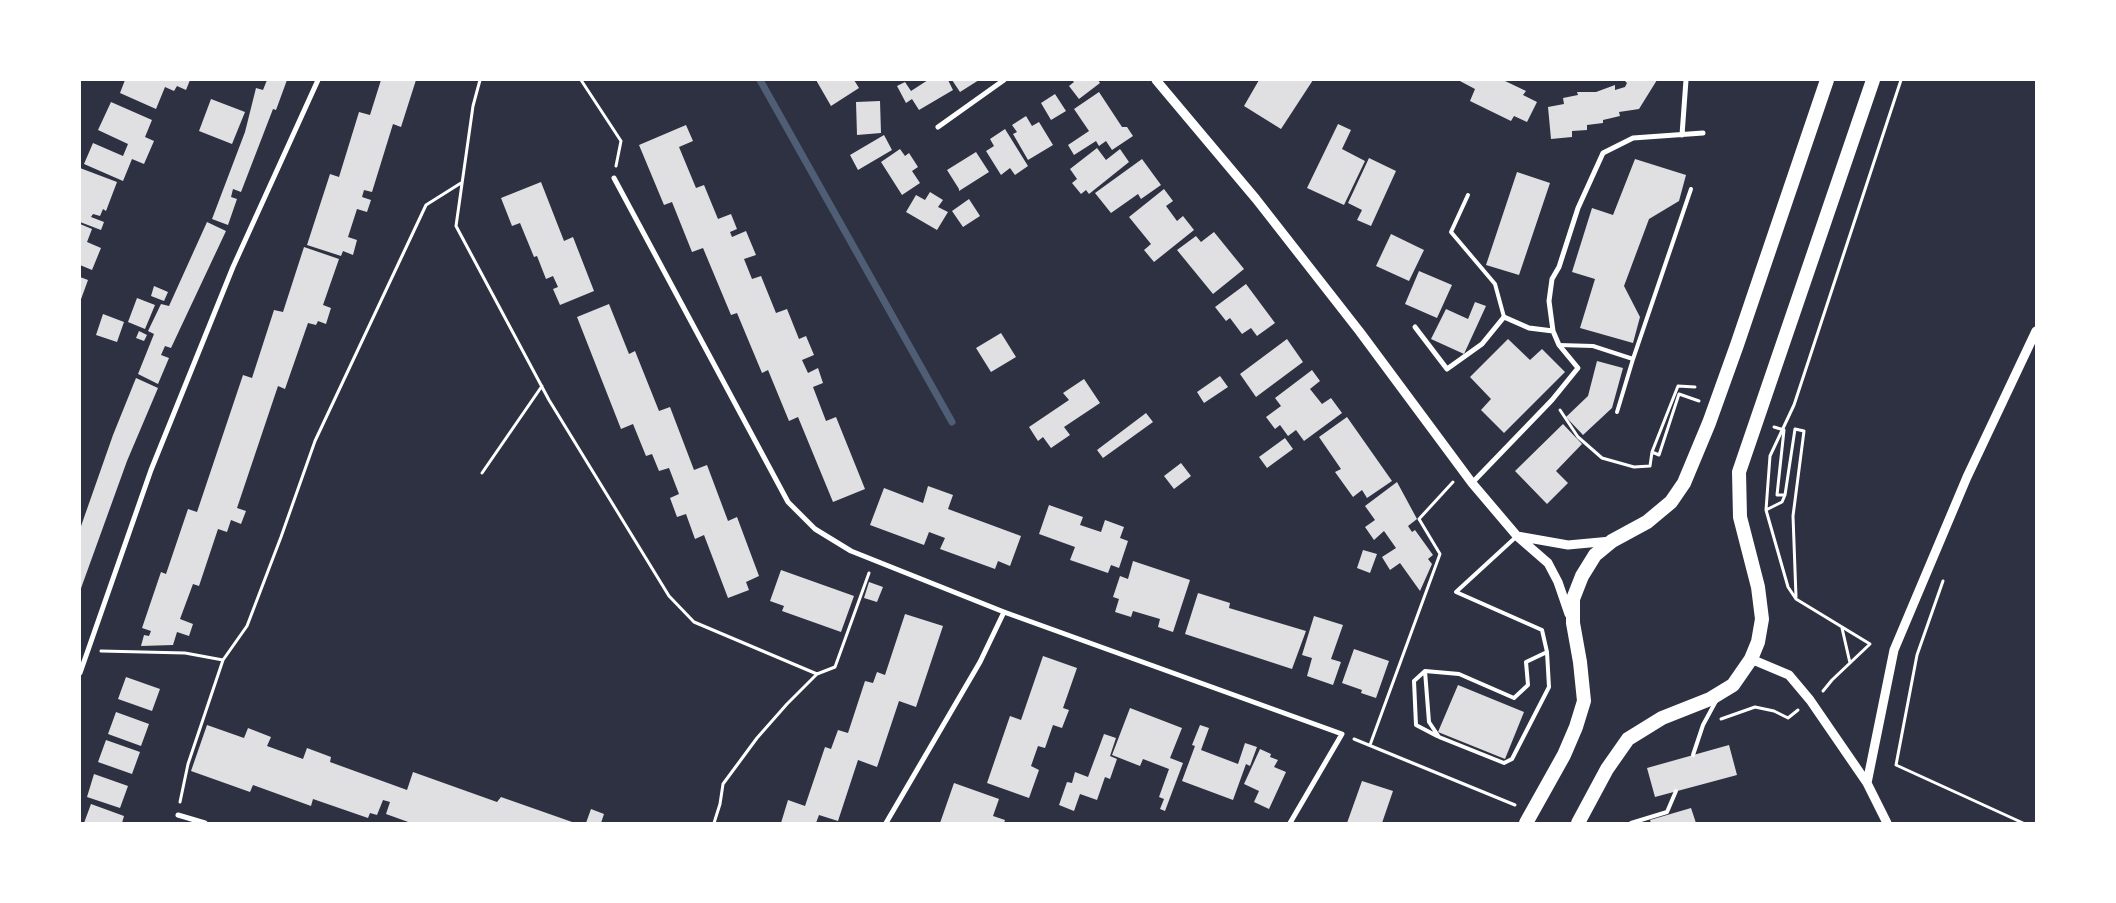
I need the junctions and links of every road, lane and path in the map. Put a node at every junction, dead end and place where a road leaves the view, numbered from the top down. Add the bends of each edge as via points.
1 (318, 80) edge
2 (480, 80) edge
3 (581, 80) edge
4 (1004, 80) edge
5 (1156, 80) edge
6 (1686, 80) edge
7 (1827, 80) edge
8 (1873, 80) edge
9 (1901, 80) edge
10 (938, 127) dead end
11 (1703, 133) dead end
12 (1682, 135) junction
13 (614, 178) joint
14 (462, 183) junction
15 (1690, 189) dead end
16 (1468, 195) dead end
17 (1504, 316) junction
18 (1414, 327) dead end
19 (1553, 331) junction
20 (2036, 331) edge
21 (1559, 345) junction
22 (1633, 360) junction
23 (542, 386) junction
24 (1695, 387) dead end
25 (1552, 400) junction
26 (1616, 412) dead end
27 (1652, 452) junction
28 (1659, 455) dead end
29 (1463, 472) junction
30 (482, 474) dead end
31 (1472, 483) junction
32 (1785, 495) junction
33 (1777, 496) dead end
34 (1766, 510) junction
35 (1517, 536) junction
36 (1612, 541) junction
37 (874, 560) junction
38 (1943, 580) dead end
39 (1796, 600) junction
40 (1004, 612) junction
41 (1573, 624) junction
42 (1842, 627) junction
43 (88, 650) junction
44 (1547, 652) junction
45 (1751, 659) junction
46 (223, 660) junction
47 (1850, 663) junction
48 (1425, 671) junction
49 (80, 673) edge
50 (818, 674) junction
51 (1827, 688) dead end
52 (1721, 692) junction
53 (1342, 734) junction
54 (1439, 737) junction
55 (1370, 745) junction
56 (1693, 755) dead end
57 (1867, 783) junction
58 (1676, 791) dead end
59 (1516, 805) dead end
60 (178, 815) joint
61 (205, 823) edge
62 (714, 823) edge
63 (886, 823) edge
64 (1290, 823) edge
65 (1526, 823) edge
66 (1578, 823) edge
67 (1631, 823) edge
68 (1887, 823) edge
69 (2023, 823) edge

1 - 43 street via 225,285 151,470
2 - 14 path
3 - 13 path via 621,141
4 - 10 street
5 - 29 street via 1256,199 1354,324
6 - 12 street
7 - 36 highway via 1693,464 1671,502 1646,522
8 - 45 highway via 1740,472 1740,517 1758,587 1762,618
9 - 34 path via 1794,405 1770,456
11 - 12 street
12 - 19 street via 1633,138 1603,153 1578,208 1552,279 1549,301
13 - 37 street via 788,502 815,529 851,551
14 - 23 path via 456,226
14 - 46 path via 426,205 315,441 247,626
15 - 22 lane
16 - 17 lane via 1451,232 1495,284
17 - 18 street via 1482,344 1447,369
17 - 19 street via 1529,328
19 - 21 street
20 - 57 street via 1967,477 1894,650
21 - 22 lane via 1593,346
21 - 25 street via 1578,368
22 - 26 lane
23 - 30 path
23 - 50 path via 668,596 694,622
24 - 27 path via 1678,386
25 - 27 path via 1578,438 1602,458 1634,467 1650,466
25 - 31 street
27 - 28 path
29 - 31 street
29 - 55 path via 1418,519 1440,554
31 - 35 street
32 - 33 path
32 - 34 path via 1782,502
32 - 39 path via 1795,429 1804,431 1793,516
34 - 39 path via 1788,587
35 - 36 street via 1568,545
35 - 41 street via 1548,563
35 - 44 lane via 1456,592 1542,630
36 - 41 highway via 1594,555 1582,576 1573,599
37 - 40 street
37 - 50 path via 835,667
38 - 69 path via 1917,655 1896,766
39 - 42 path
40 - 53 street
40 - 63 street via 980,662
41 - 65 highway via 1584,701 1564,755
42 - 47 path
42 - 47 path via 1870,644
43 - 46 path via 185,653
43 - 49 street
44 - 48 lane via 1526,662 1528,685 1514,698 1459,674
44 - 54 lane via 1549,687 1512,759 1504,763
45 - 52 highway via 1733,686
45 - 57 street via 1789,675
46 - 60 path via 188,764
47 - 51 path
48 - 54 lane via 1429,722
48 - 54 lane via 1414,681 1416,725
50 - 62 path via 787,704 723,784
52 - 56 lane via 1703,725
52 - 66 highway via 1662,718 1628,740 1607,769
53 - 55 path
53 - 64 street
55 - 59 path
57 - 68 street
58 - 67 lane via 1667,812
60 - 61 street

